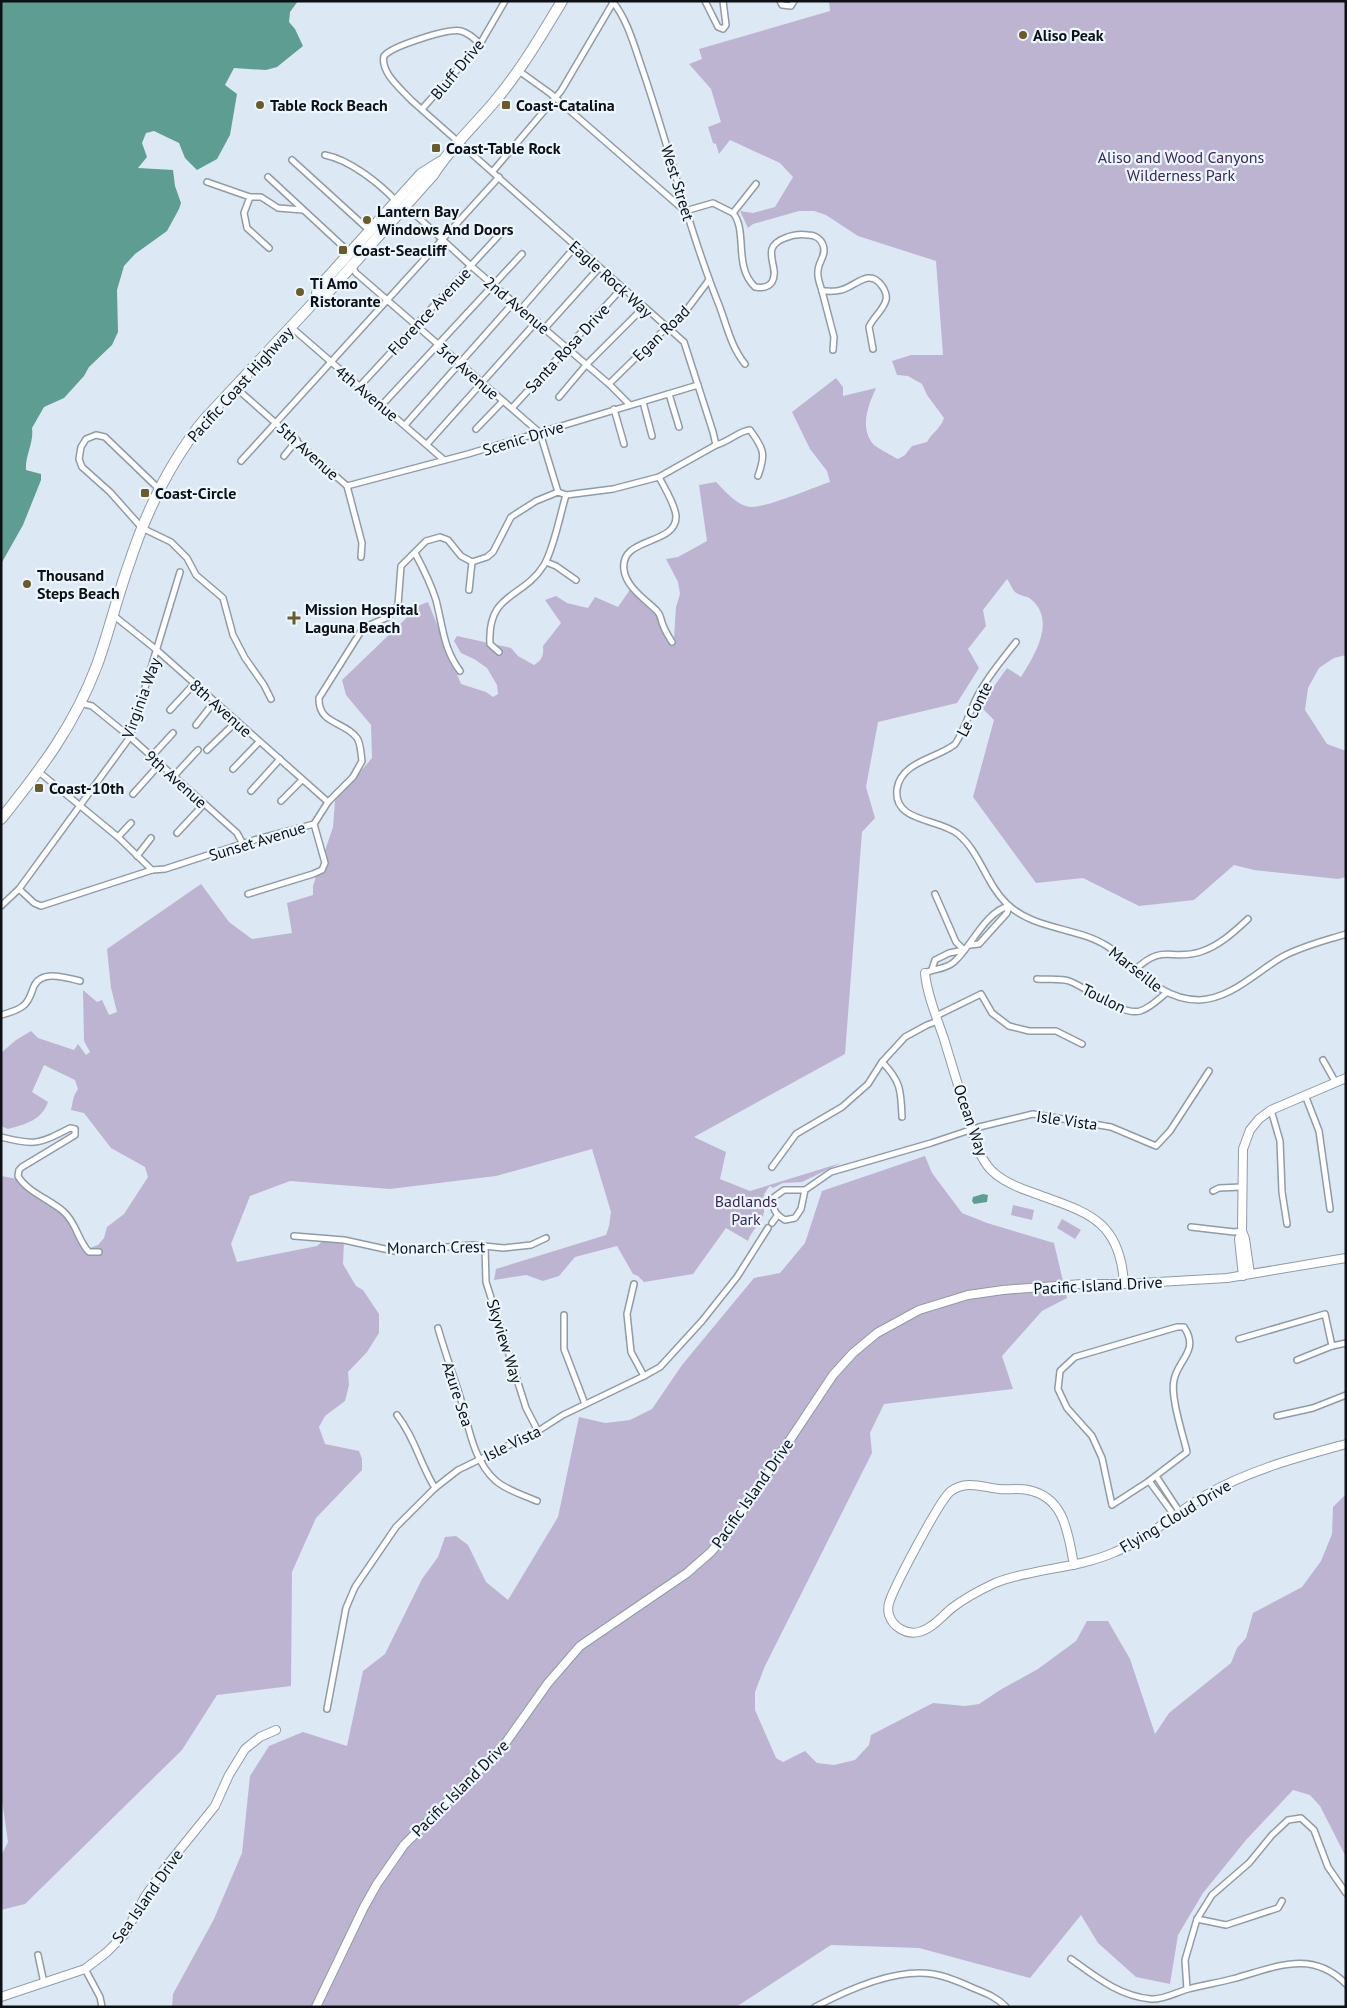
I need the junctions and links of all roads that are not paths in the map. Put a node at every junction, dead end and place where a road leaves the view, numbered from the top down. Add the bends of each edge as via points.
1 (505, 1) edge
2 (562, 1) edge
3 (705, 1) edge
4 (723, 1) edge
5 (780, 1) edge
6 (794, 1) edge
7 (613, 2) edge
8 (480, 44) junction
9 (519, 71) junction
10 (555, 98) junction
11 (422, 109) junction
12 (459, 142) junction
13 (325, 155) dead end
14 (292, 160) dead end
15 (443, 160) junction
16 (493, 172) junction
17 (268, 177) dead end
18 (499, 177) junction
19 (208, 182) dead end
20 (756, 184) dead end
21 (250, 197) junction
22 (401, 203) junction
23 (304, 210) junction
24 (685, 211) junction
25 (733, 213) junction
26 (371, 229) junction
27 (499, 235) dead end
28 (442, 240) junction
29 (575, 247) junction
30 (269, 248) dead end
31 (350, 253) junction
32 (522, 254) dead end
33 (471, 266) junction
34 (346, 267) junction
35 (599, 268) junction
36 (709, 280) junction
37 (494, 285) junction
38 (622, 288) junction
39 (822, 290) junction
40 (388, 300) junction
41 (514, 302) junction
42 (522, 308) junction
43 (643, 308) junction
44 (537, 321) junction
45 (416, 326) junction
46 (291, 327) junction
47 (544, 328) junction
48 (666, 328) junction
49 (438, 346) junction
50 (566, 347) junction
51 (872, 348) dead end
52 (832, 350) dead end
53 (331, 363) junction
54 (458, 364) junction
55 (745, 364) dead end
56 (586, 365) junction
57 (482, 383) junction
58 (610, 384) junction
59 (698, 385) junction
60 (235, 387) junction
61 (359, 387) junction
62 (669, 394) junction
63 (559, 397) dead end
64 (503, 401) junction
65 (643, 402) junction
66 (630, 405) junction
67 (381, 406) junction
68 (512, 408) junction
69 (614, 409) junction
70 (277, 423) junction
71 (405, 425) junction
72 (678, 427) dead end
73 (476, 429) dead end
74 (540, 433) junction
75 (652, 436) dead end
76 (297, 440) junction
77 (426, 444) junction
78 (624, 444) dead end
79 (716, 445) junction
80 (284, 456) dead end
81 (444, 460) junction
82 (242, 461) dead end
83 (758, 476) dead end
84 (660, 477) junction
85 (347, 486) junction
86 (159, 489) junction
87 (558, 492) junction
88 (566, 495) junction
89 (142, 528) junction
90 (415, 553) junction
91 (361, 557) dead end
92 (472, 562) junction
93 (546, 562) junction
94 (180, 572) dead end
95 (576, 580) dead end
96 (469, 590) dead end
97 (113, 615) junction
98 (672, 642) dead end
99 (1016, 642) dead end
100 (158, 652) junction
101 (499, 652) dead end
102 (460, 671) dead end
103 (194, 684) junction
104 (271, 699) dead end
105 (214, 702) junction
106 (80, 703) junction
107 (170, 710) dead end
108 (236, 721) junction
109 (196, 725) dead end
110 (173, 733) dead end
111 (130, 737) junction
112 (259, 742) junction
113 (198, 750) dead end
114 (208, 750) dead end
115 (151, 757) junction
116 (280, 760) junction
117 (159, 765) junction
118 (233, 769) dead end
119 (39, 772) junction
120 (173, 777) junction
121 (302, 780) junction
122 (197, 789) dead end
123 (251, 791) dead end
124 (133, 794) dead end
125 (193, 794) junction
126 (281, 801) dead end
127 (328, 802) junction
128 (204, 804) junction
129 (81, 806) junction
130 (1, 819) edge
131 (131, 823) dead end
132 (314, 824) junction
133 (178, 833) dead end
134 (118, 837) junction
135 (151, 838) dead end
136 (243, 844) junction
137 (137, 856) junction
138 (152, 870) junction
139 (19, 889) junction
140 (248, 894) dead end
141 (935, 894) dead end
142 (1, 906) edge
143 (1009, 906) junction
144 (1248, 918) dead end
145 (1346, 934) edge
146 (970, 945) junction
147 (964, 950) junction
148 (1135, 970) junction
149 (929, 971) junction
150 (1037, 979) dead end
151 (80, 981) dead end
152 (1166, 993) junction
153 (1, 1015) edge
154 (937, 1018) junction
155 (1082, 1044) dead end
156 (1323, 1060) dead end
157 (882, 1062) junction
158 (1209, 1071) dead end
159 (1346, 1079) edge
160 (1336, 1083) junction
161 (1305, 1096) junction
162 (1271, 1110) junction
163 (902, 1117) dead end
164 (972, 1130) junction
165 (1, 1137) edge
166 (772, 1167) dead end
167 (1242, 1188) junction
168 (805, 1190) junction
169 (1213, 1191) dead end
170 (1330, 1209) dead end
171 (777, 1216) junction
172 (772, 1223) dead end
173 (1287, 1224) dead end
174 (1191, 1227) dead end
175 (768, 1228) dead end
176 (1242, 1231) junction
177 (294, 1236) dead end
178 (546, 1238) dead end
179 (486, 1246) junction
180 (99, 1252) dead end
181 (1346, 1258) edge
182 (1246, 1275) junction
183 (634, 1284) dead end
184 (1124, 1284) junction
185 (564, 1315) dead end
186 (438, 1328) dead end
187 (1240, 1339) dead end
188 (1346, 1343) edge
189 (1332, 1346) junction
190 (1297, 1360) dead end
191 (644, 1376) junction
192 (1346, 1395) edge
193 (585, 1404) junction
194 (397, 1415) dead end
195 (1276, 1416) dead end
196 (538, 1432) junction
197 (1346, 1444) edge
198 (479, 1459) junction
199 (1156, 1476) junction
200 (1149, 1481) junction
201 (435, 1488) junction
202 (537, 1501) dead end
203 (1176, 1513) junction
204 (1074, 1565) junction
205 (327, 1709) dead end
206 (276, 1730) dead end
207 (1346, 1893) edge
208 (1282, 1901) dead end
209 (1197, 1919) junction
210 (38, 1955) dead end
211 (1071, 1958) dead end
212 (85, 1969) junction
213 (44, 1983) junction
214 (1346, 1984) edge
215 (1187, 1989) junction
216 (1, 1997) edge
217 (102, 2007) edge
218 (316, 2007) edge
219 (815, 2007) edge
220 (1006, 2007) edge

1 - 8 street, Bluff Drive
2 - 9 highway, Pacific Coast Highway
3 - 4 street via 718,27 723,28 726,25
5 - 6 street via 791,6
7 - 10 street
7 - 24 street, West Street via 630,33
8 - 11 street, Bluff Drive
8 - 11 street, Eagle Rock Way via 465,32 450,31 400,45 385,54 383,64 386,70
9 - 10 street
9 - 12 highway, Pacific Coast Highway
10 - 16 street
10 - 24 street
11 - 12 street, Eagle Rock Way
12 - 15 highway, Pacific Coast Highway
12 - 16 street, Eagle Rock Way
13 - 22 street, 2nd Avenue via 336,158 382,186
14 - 26 street
15 - 22 highway, Pacific Coast Highway via 433,175
15 - 22 highway, Pacific Coast Highway via 421,174
16 - 18 street, Eagle Rock Way
17 - 23 street
18 - 28 street
18 - 29 street, Eagle Rock Way
19 - 21 street
20 - 25 street
21 - 23 street via 261,197 278,208
21 - 30 street via 244,213 247,228
22 - 26 highway, Pacific Coast Highway
22 - 28 street, 2nd Avenue
22 - 34 highway, Pacific Coast Highway
23 - 31 street
24 - 25 street via 713,203
24 - 36 street, West Street
25 - 39 street via 740,228 741,258 753,285 762,287 772,281 771,251 777,242 793,236 810,235 820,240 824,248 818,270
26 - 31 highway, Pacific Coast Highway
26 - 34 highway via 374,232
27 - 33 street, Florence Avenue
28 - 33 street, 2nd Avenue
28 - 40 street
29 - 35 street, Eagle Rock Way
29 - 42 street
31 - 34 highway, Pacific Coast Highway
32 - 37 street
33 - 37 street, 2nd Avenue
33 - 45 street, Florence Avenue
34 - 40 street, 3rd Avenue
34 - 46 highway, Pacific Coast Highway via 324,297 316,300
35 - 38 street, Eagle Rock Way
35 - 47 street
36 - 48 street, Egan Road via 682,316
36 - 55 street, West Street via 732,344
37 - 41 street, 2nd Avenue
37 - 49 street
38 - 43 street, Eagle Rock Way
38 - 50 street, Santa Rosa Drive
39 - 51 street via 842,290 864,278 882,284 886,300 869,330
39 - 52 street via 834,337
40 - 45 street, 3rd Avenue
40 - 53 street
41 - 42 street, 2nd Avenue
41 - 54 street
42 - 44 street, 2nd Avenue
43 - 48 street, Eagle Rock Way
43 - 56 street
44 - 47 street, 2nd Avenue
44 - 57 street
45 - 49 street, 3rd Avenue
45 - 61 street, Florence Avenue
46 - 53 street, 4th Avenue
46 - 60 highway, Pacific Coast Highway
47 - 50 street, 2nd Avenue
48 - 58 street, Egan Road
48 - 59 street, Eagle Rock Way via 684,342
49 - 54 street, 3rd Avenue
49 - 67 street
50 - 56 street, 2nd Avenue
50 - 68 street, Santa Rosa Drive
53 - 61 street, 4th Avenue
53 - 70 street
54 - 57 street, 3rd Avenue
54 - 71 street
56 - 58 street, 2nd Avenue
56 - 63 street
57 - 64 street, 3rd Avenue
57 - 77 street
58 - 66 street, 2nd Avenue
59 - 62 street, Scenic Drive
59 - 79 street, Eagle Rock Way
60 - 70 street, 5th Avenue
60 - 86 highway, Pacific Coast Highway via 192,435
61 - 67 street, 4th Avenue
62 - 65 street, Scenic Drive
62 - 72 street
64 - 68 street, 3rd Avenue
64 - 73 street
65 - 66 street, Scenic Drive
65 - 75 street
66 - 69 street, Scenic Drive
67 - 71 street, 4th Avenue
68 - 74 street, 3rd Avenue
69 - 74 street, Scenic Drive
69 - 78 street
70 - 76 street, 5th Avenue
70 - 82 street
71 - 77 street, 4th Avenue
74 - 81 street, Scenic Drive
74 - 87 street
76 - 80 street
76 - 85 street, 5th Avenue
77 - 81 street, 4th Avenue
79 - 83 street via 750,430 764,453
79 - 84 street
81 - 85 street, Scenic Drive
84 - 88 street via 613,489
84 - 98 street via 674,508 676,518 673,527 666,534 631,549 624,561 624,570 640,597 660,616
85 - 91 street, 5th Avenue via 362,543
86 - 89 highway, Pacific Coast Highway
86 - 89 street via 105,437 96,435 86,439 81,447 79,459 82,467
87 - 88 street
87 - 92 street via 522,508 511,517 494,552
88 - 93 street
89 - 97 highway, Pacific Coast Highway
89 - 104 street via 171,542 187,558 196,575 223,598 233,635
90 - 92 street via 426,541 440,537 448,540 461,556
90 - 102 street via 436,600 450,658
90 - 127 street, Sunset Avenue via 401,566 398,605 388,617 363,628 319,698 318,708 325,717 357,739 362,761 353,777
92 - 96 street
93 - 95 street
93 - 101 street via 496,610 490,644
94 - 100 street, Virginia Way
97 - 100 street, 8th Avenue
97 - 106 highway, Pacific Coast Highway via 97,666
99 - 143 street, Le Conte via 977,696 956,743 908,770 899,779 897,792 906,813 957,833 971,848 994,890
100 - 103 street, 8th Avenue
100 - 111 street, Virginia Way
103 - 105 street, 8th Avenue
103 - 107 street
105 - 108 street, 8th Avenue
105 - 109 street
106 - 111 street, 9th Avenue via 92,706
106 - 119 highway, Pacific Coast Highway via 58,746
108 - 112 street, 8th Avenue
108 - 114 street
110 - 115 street
111 - 115 street, 9th Avenue
111 - 129 street, Virginia Way
112 - 116 street, 8th Avenue
112 - 118 street
113 - 120 street
115 - 117 street, 9th Avenue
116 - 121 street, 8th Avenue
116 - 123 street
117 - 120 street, 9th Avenue
117 - 124 street
119 - 129 street
119 - 130 highway, Pacific Coast Highway
120 - 125 street, 9th Avenue
121 - 126 street
121 - 127 street, 8th Avenue
122 - 125 street
125 - 128 street, 9th Avenue
127 - 132 street, Sunset Avenue
128 - 133 street
128 - 136 street, 9th Avenue via 236,833
129 - 134 street
129 - 139 street, Virginia Way
131 - 134 street
132 - 136 street, Sunset Avenue
132 - 140 street via 325,863 322,870
134 - 137 street
135 - 137 street
136 - 138 street, Sunset Avenue via 165,869
137 - 138 street
138 - 139 street, Sunset Avenue via 41,906
139 - 142 street, Virginia Way
141 - 147 street via 956,942
143 - 146 street via 1002,908 974,936
143 - 146 street via 1007,913 979,944
143 - 148 street, Marseille via 1032,920 1072,931 1107,946
144 - 148 street via 1211,948 1186,955 1156,954
145 - 152 street, Marseille via 1289,954 1222,994 1200,1000
146 - 147 street
147 - 149 street via 954,962 940,970
147 - 149 street via 936,960
148 - 152 street, Marseille
149 - 154 street, Ocean Way
150 - 152 street, Toulon via 1067,980 1132,1012 1147,1008
151 - 153 street via 44,977 35,984 30,998 21,1008
154 - 155 street via 981,994 992,1013 1009,1026 1029,1031 1056,1031
154 - 157 street via 905,1037
154 - 164 street, Ocean Way
156 - 160 street
157 - 163 street via 894,1074 901,1093
157 - 166 street via 868,1084 842,1107 796,1134
158 - 164 street, Isle Vista via 1170,1132 1156,1146 1111,1127 1033,1114
159 - 160 street
160 - 161 street
161 - 162 street
161 - 170 street via 1319,1131
162 - 167 street via 1248,1134 1243,1149
162 - 173 street via 1280,1141
164 - 168 street, Isle Vista via 831,1172
164 - 184 street, Ocean Way via 983,1159 1001,1178 1097,1220 1116,1244
165 - 180 street via 29,1144 70,1128 75,1129 75,1135 22,1167 18,1176 64,1212 89,1252
167 - 169 street
167 - 176 street
168 - 171 street via 795,1218 785,1220
168 - 171 street, Isle Vista via 784,1190 773,1198 772,1207
171 - 172 street
174 - 176 street
175 - 191 street, Isle Vista via 702,1321 660,1367
176 - 182 street
177 - 179 street, Monarch Crest via 344,1240 394,1251 439,1246
178 - 179 street, Monarch Crest via 531,1245
179 - 196 street, Skyview Way via 486,1282 526,1408
181 - 182 street, Pacific Island Drive
182 - 184 street, Pacific Island Drive
183 - 191 street via 627,1314 630,1343 631,1352
184 - 218 street, Pacific Island Drive via 1003,1290 949,1299 888,1326 854,1353 832,1376 734,1524 711,1552 687,1573 580,1646 548,1683 504,1746 404,1845 368,1899
185 - 193 street via 564,1349
186 - 198 street, Azure Sea
187 - 189 street via 1325,1314
188 - 189 street
189 - 190 street
191 - 193 street, Isle Vista
192 - 195 street via 1313,1408
193 - 196 street, Isle Vista via 563,1414
194 - 201 street via 416,1445 424,1470
196 - 198 street, Isle Vista
197 - 203 street, Flying Cloud Drive via 1236,1480
198 - 201 street, Isle Vista
198 - 202 street via 495,1480
199 - 200 street
199 - 200 street via 1187,1452 1173,1388 1175,1375 1189,1350 1184,1327 1075,1357 1060,1371 1058,1389 1068,1408 1092,1436 1102,1458 1112,1505
199 - 203 street
200 - 203 street
201 - 205 street, Isle Vista via 396,1527 355,1587 346,1608
203 - 204 street, Flying Cloud Drive via 1118,1551
204 - 204 street, Flying Cloud Drive via 1066,1524 1051,1501 1026,1490 974,1484 955,1489 942,1499 895,1589 888,1612 899,1628 907,1632 922,1631 960,1602 994,1584
206 - 212 street, Sea Island Drive via 260,1736 245,1749 214,1806 160,1874 124,1934
207 - 209 street via 1328,1868 1314,1830 1301,1818 1288,1820 1249,1863 1212,1895
208 - 209 street via 1278,1908 1226,1925
209 - 215 street via 1185,1960
210 - 213 street
211 - 215 street via 1106,1984 1134,1997 1154,2000
212 - 213 street, Sea Island Drive
212 - 217 street
213 - 216 street, Sea Island Drive
214 - 215 street via 1316,1964 1286,1963
219 - 220 street via 856,1987 891,1977 932,1974 983,1992

